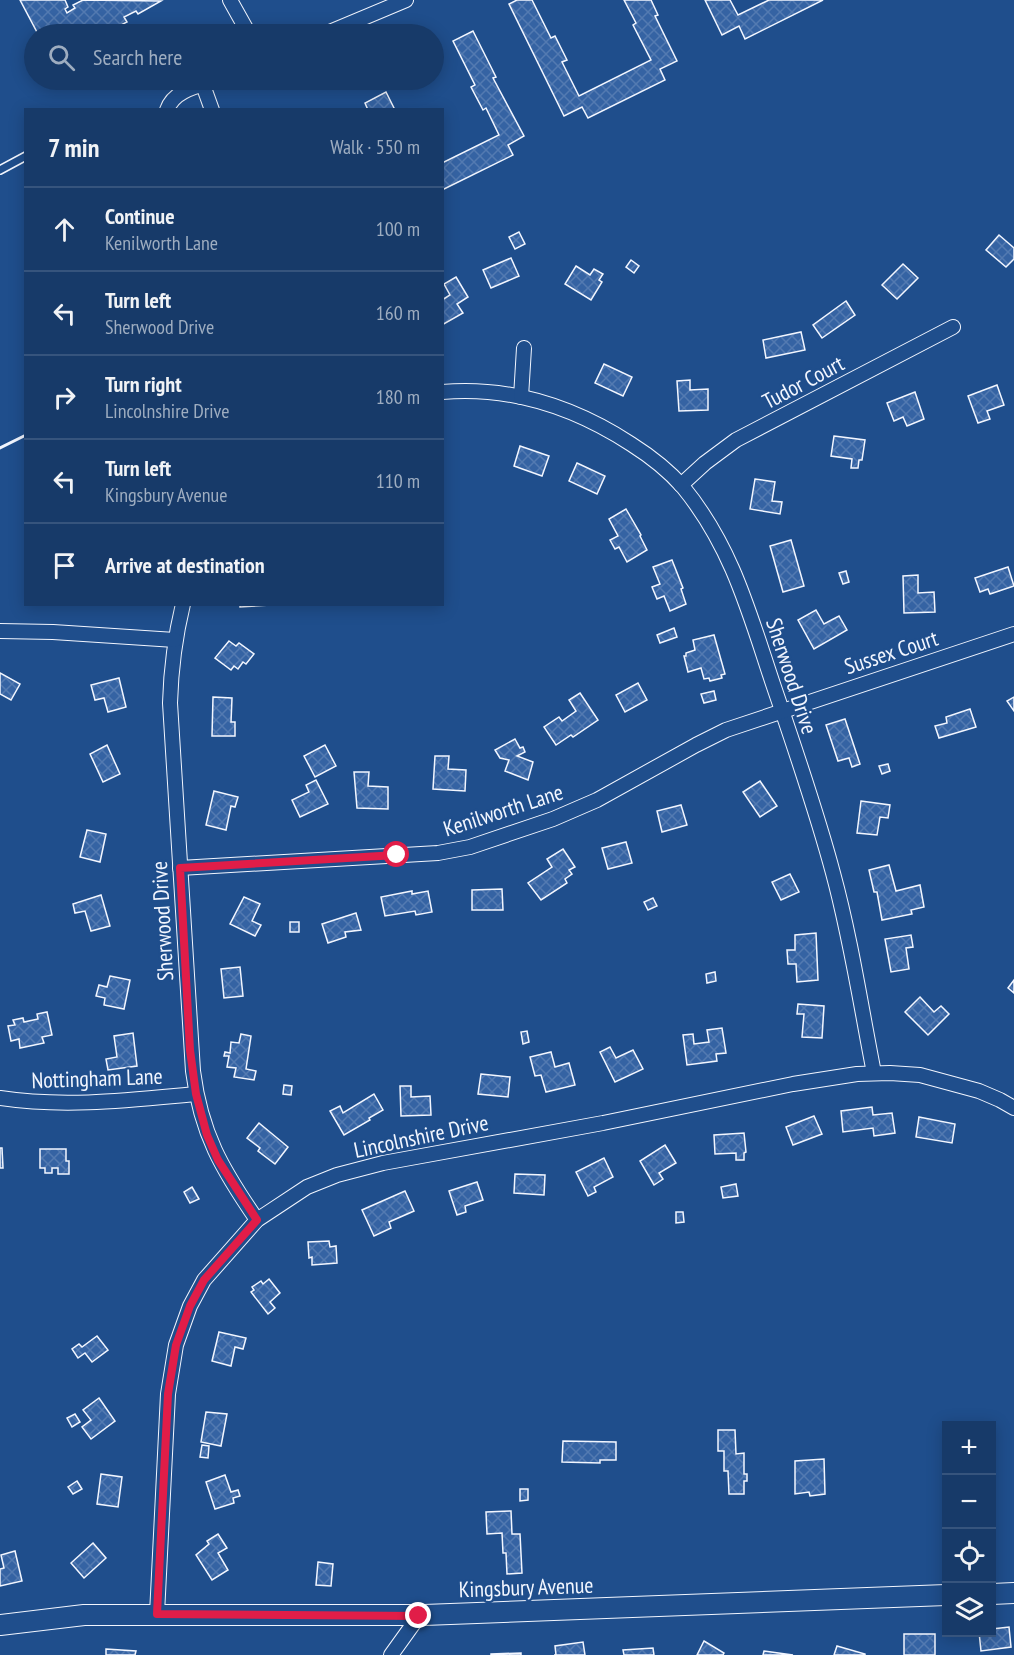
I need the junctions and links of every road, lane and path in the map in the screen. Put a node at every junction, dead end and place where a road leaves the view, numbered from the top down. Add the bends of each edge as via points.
1 (230, 0) edge
2 (406, 0) edge
3 (243, 24) edge
4 (349, 24) edge
5 (190, 90) edge
6 (205, 90) edge
7 (168, 108) edge
8 (211, 108) edge
9 (24, 157) edge
10 (0, 170) edge
11 (953, 327) dead end
12 (524, 348) dead end
13 (444, 392) edge
14 (521, 396) junction
15 (681, 485) junction
16 (183, 606) edge
17 (0, 631) edge
18 (1014, 634) edge
19 (175, 640) junction
20 (782, 710) junction
21 (180, 868) junction
22 (874, 1073) junction
23 (196, 1094) junction
24 (0, 1098) edge
25 (1014, 1108) edge
26 (257, 1220) junction
27 (996, 1593) edge
28 (1014, 1593) edge
29 (942, 1595) edge
30 (157, 1614) junction
31 (419, 1616) junction
32 (0, 1625) edge
33 (391, 1655) edge

1 - 3 street
2 - 4 street
5 - 7 street via 177,95
6 - 8 street
9 - 10 lane
11 - 15 street, Tudor Court via 736,440
12 - 14 street
13 - 14 street, Sherwood Drive
14 - 15 street, Sherwood Drive via 593,421 641,450
15 - 20 street, Sherwood Drive via 711,527 734,570
16 - 19 street, Sherwood Drive
17 - 19 street
18 - 20 street, Sussex Court
19 - 21 street, Sherwood Drive via 170,703
20 - 21 street, Kenilworth Lane via 726,730 597,800 470,847 438,853
20 - 22 street, Sherwood Drive via 836,885
21 - 23 street, Sherwood Drive
22 - 25 street, Lincolnshire Drive via 920,1075 953,1083
22 - 26 street, Lincolnshire Drive via 793,1084 383,1163 307,1187
23 - 24 street, Nottingham Lane via 104,1103
23 - 26 street, Sherwood Drive via 218,1160
26 - 30 street, Lincolnshire Drive via 204,1280 176,1345 168,1394
27 - 28 main road
29 - 31 main road, Kingsbury Avenue
30 - 31 main road, Kingsbury Avenue
30 - 32 main road, Kingsbury Avenue via 84,1615
31 - 33 street

